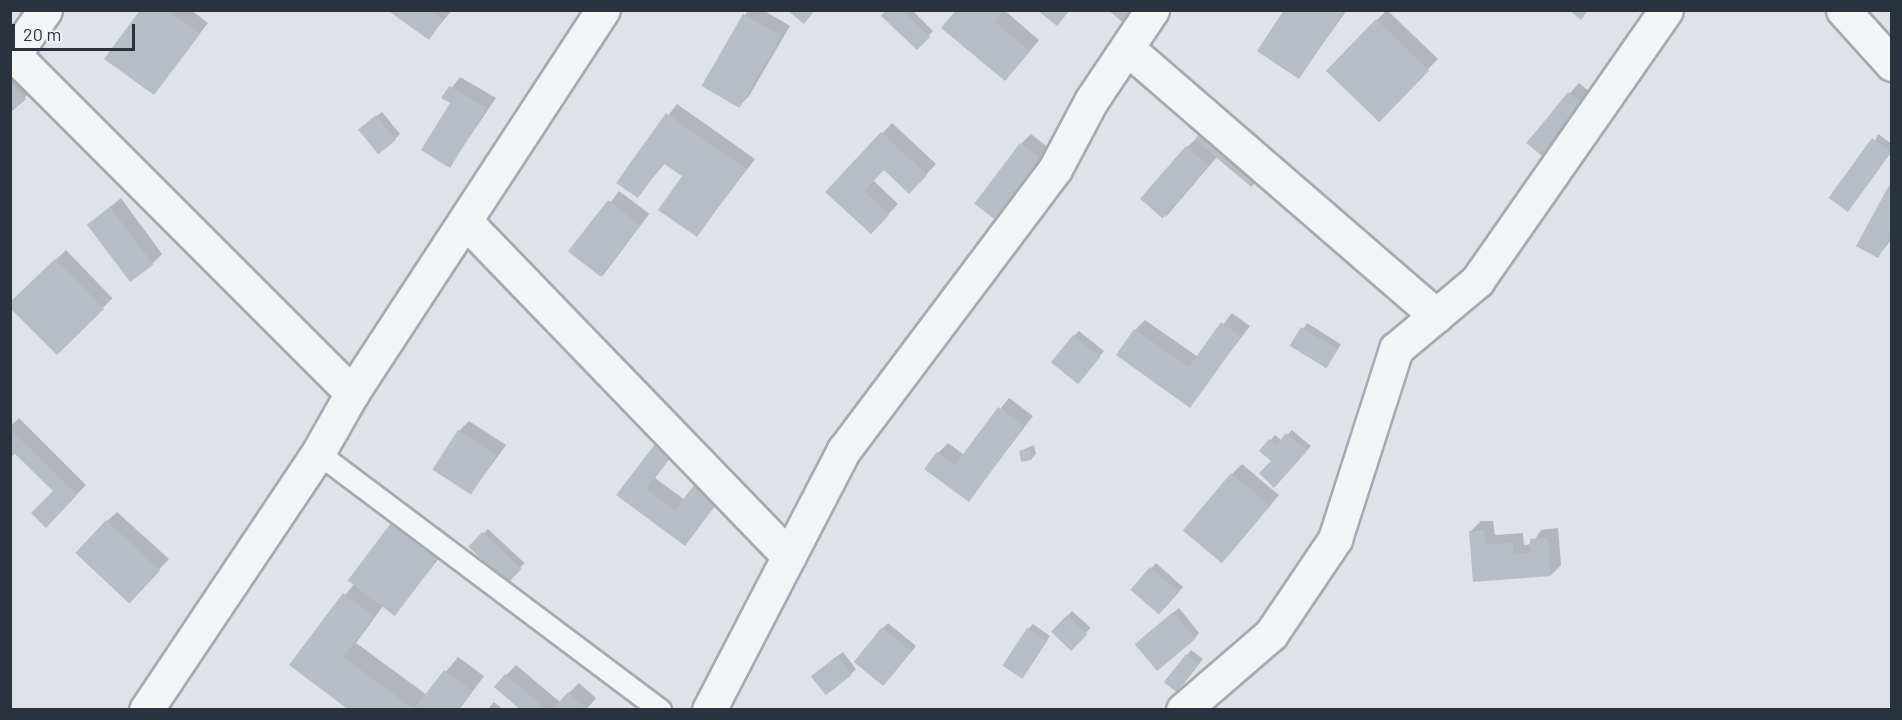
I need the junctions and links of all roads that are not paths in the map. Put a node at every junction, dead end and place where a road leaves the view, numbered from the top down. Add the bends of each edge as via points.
1 (45, 10) edge
2 (603, 10) edge
3 (1152, 10) edge
4 (1666, 10) edge
5 (1843, 10) edge
6 (1127, 48) junction
7 (12, 55) edge
8 (1892, 64) edge
9 (465, 221) junction
10 (1436, 316) junction
11 (352, 393) junction
12 (318, 453) junction
13 (789, 556) junction
14 (147, 710) edge
15 (660, 710) edge
16 (709, 710) edge
17 (1183, 710) edge

1 - 7 street
2 - 9 street
3 - 6 street
4 - 10 street via 1477,281
5 - 8 street
6 - 10 street
6 - 13 street via 1091,101 1055,170 844,450
7 - 11 street
9 - 11 street
9 - 13 street
10 - 17 street via 1396,349 1335,538 1271,634
11 - 12 street
12 - 14 street
12 - 15 lane
13 - 16 street

